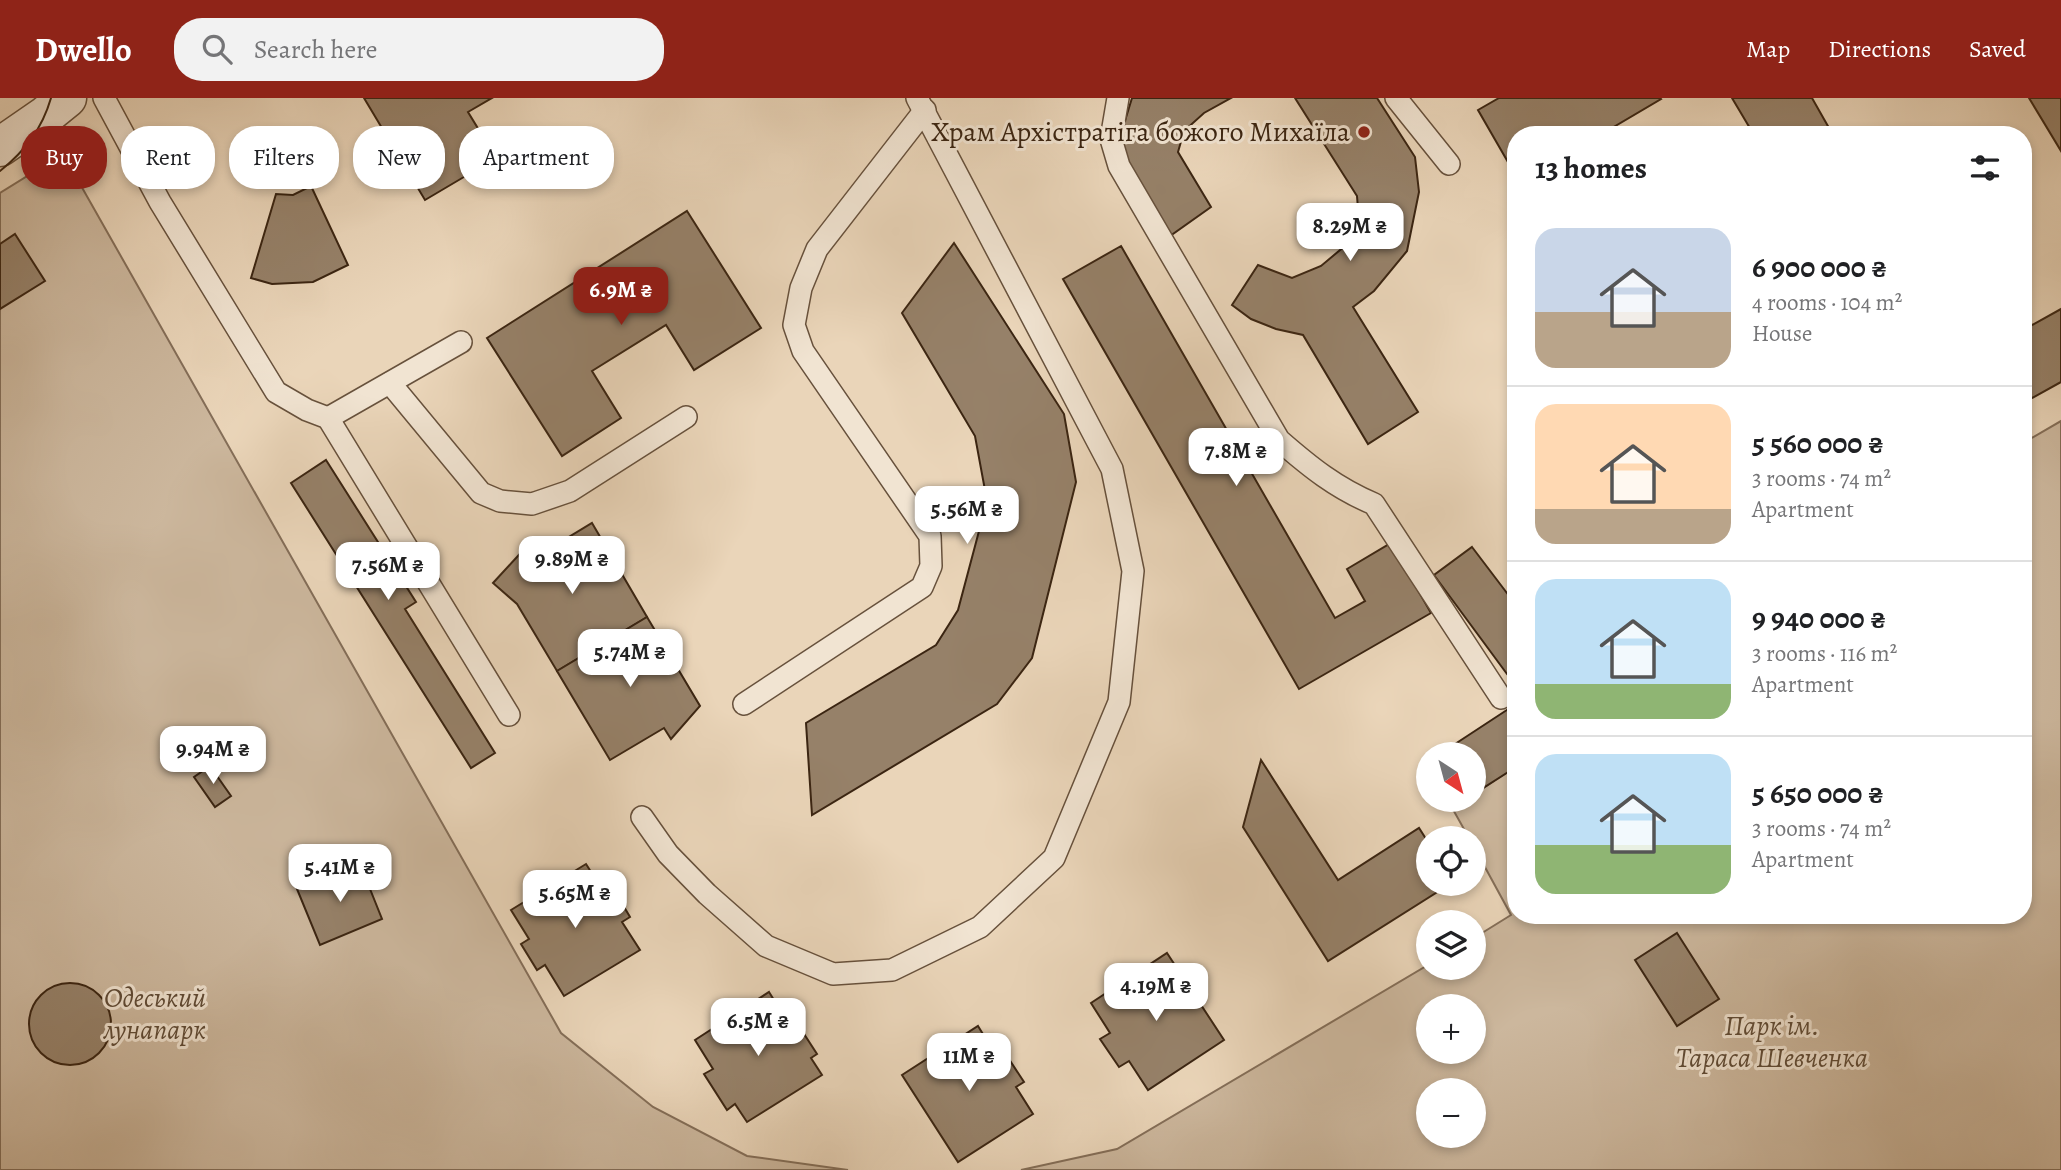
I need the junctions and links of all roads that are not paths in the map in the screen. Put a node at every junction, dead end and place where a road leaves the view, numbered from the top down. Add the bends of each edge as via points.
1 (67, 98) edge
2 (104, 98) edge
3 (1118, 98) edge
4 (1396, 98) edge
5 (921, 104) edge
6 (0, 147) edge
7 (1448, 164) dead end
8 (461, 342) dead end
9 (390, 383) junction
10 (685, 417) dead end
11 (328, 418) junction
12 (1501, 698) dead end
13 (744, 704) dead end
14 (509, 715) dead end
15 (642, 817) dead end

1 - 6 street
2 - 11 lane via 160,202 276,392
3 - 12 lane via 1111,139 1119,166 1279,440 1347,492 1374,504
4 - 7 lane
5 - 13 lane via 817,249 801,288 794,325 803,352 930,536 931,566 922,587
5 - 15 lane via 1112,469 1133,571 1119,702 1054,858 980,927 892,970 833,974 766,946 668,854
8 - 9 lane
9 - 10 lane via 481,493 532,505 570,491
9 - 11 lane
11 - 14 lane

